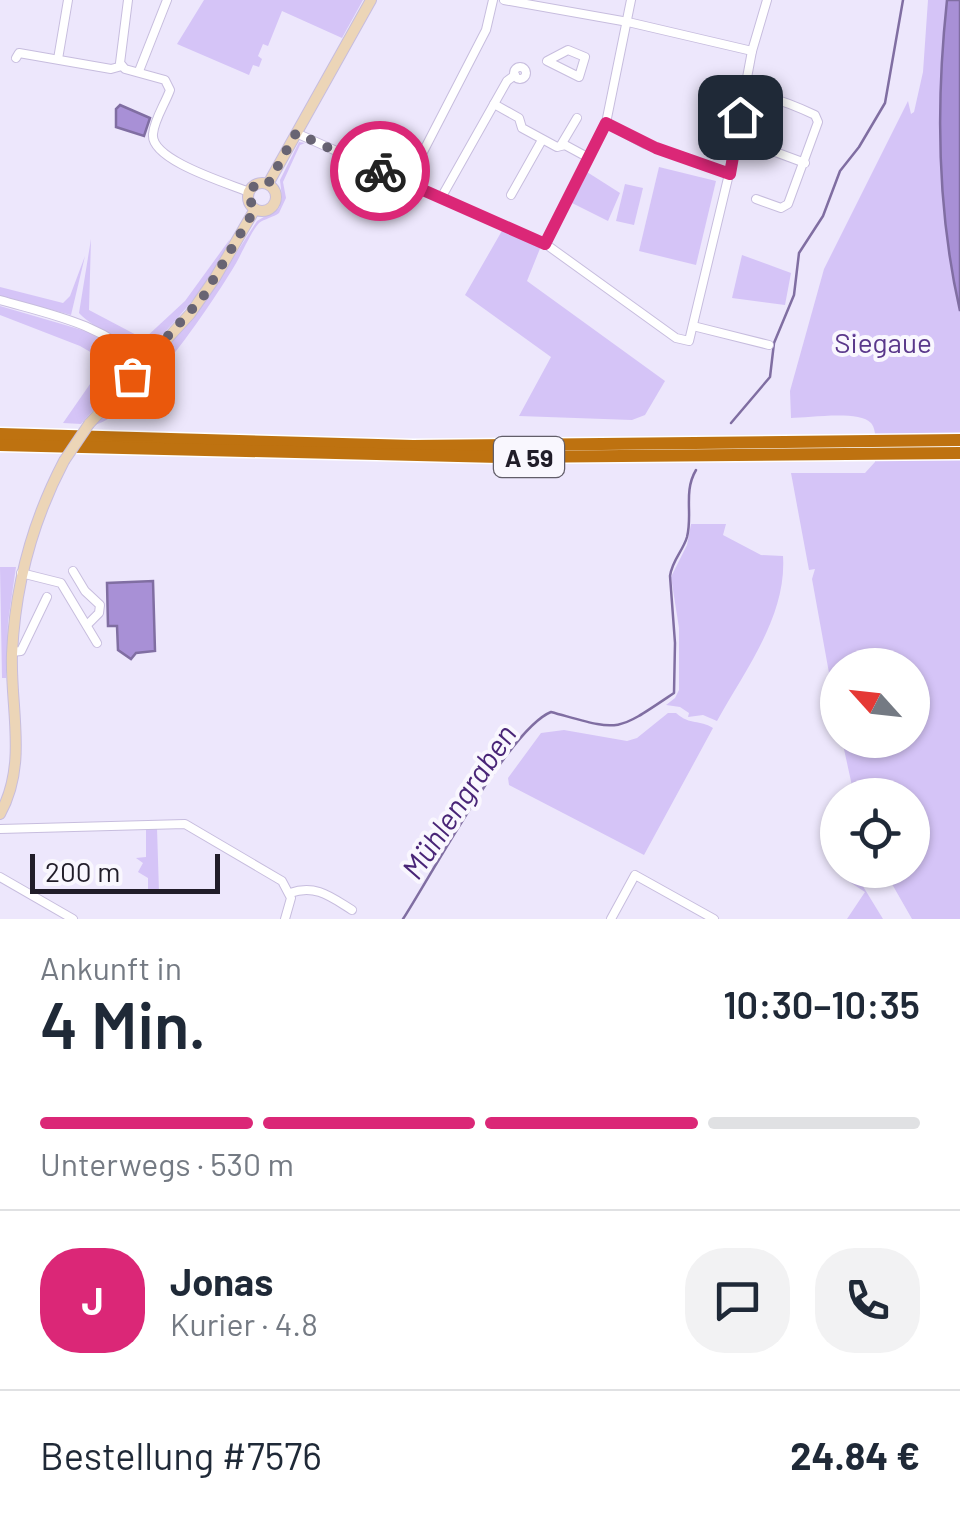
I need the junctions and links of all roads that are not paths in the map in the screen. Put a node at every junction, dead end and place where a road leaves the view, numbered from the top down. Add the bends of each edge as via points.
1 (68, 0) edge
2 (128, 0) edge
3 (168, 0) edge
4 (371, 0) edge
5 (494, 0) edge
6 (504, 0) edge
7 (631, 0) edge
8 (767, 0) edge
9 (628, 22) junction
10 (752, 50) junction
11 (16, 58) dead end
12 (58, 59) junction
13 (547, 61) junction
14 (122, 66) junction
15 (139, 72) junction
16 (745, 92) junction
17 (494, 104) junction
18 (576, 118) dead end
19 (606, 123) junction
20 (296, 133) junction
21 (736, 142) junction
22 (540, 144) junction
23 (559, 146) junction
24 (589, 158) junction
25 (805, 163) junction
26 (730, 174) junction
27 (407, 183) junction
28 (268, 184) junction
29 (249, 192) junction
30 (511, 195) dead end
31 (442, 198) junction
32 (756, 199) dead end
33 (255, 209) junction
34 (545, 244) junction
35 (0, 300) edge
36 (693, 326) junction
37 (768, 345) dead end
38 (143, 364) junction
39 (0, 434) edge
40 (960, 440) edge
41 (0, 445) edge
42 (872, 448) junction
43 (960, 453) edge
44 (73, 571) dead end
45 (22, 573) junction
46 (47, 596) dead end
47 (86, 625) junction
48 (98, 643) dead end
49 (12, 652) junction
50 (0, 814) edge
51 (0, 829) edge
52 (0, 877) edge
53 (290, 894) junction
54 (352, 910) dead end
55 (73, 919) edge
56 (285, 919) edge
57 (610, 919) edge
58 (714, 919) edge

1 - 12 street
2 - 14 street
3 - 15 street
4 - 20 street
5 - 27 street via 486,30
6 - 9 street
7 - 9 street
8 - 10 street
9 - 10 street
9 - 19 street
10 - 16 street
11 - 12 street via 19,53
12 - 14 street
13 - 13 street via 576,78 585,57 568,50
13 - 17 street via 522,79 514,75
14 - 15 street
15 - 29 street via 168,85 153,133 160,153
16 - 21 street
16 - 25 street via 816,116
17 - 22 street via 520,118
17 - 31 street
18 - 23 street
19 - 24 street
19 - 26 street
20 - 27 street
20 - 28 street
21 - 25 street
21 - 26 street
22 - 23 street
22 - 30 street
23 - 24 street
24 - 34 street
25 - 32 street via 786,206
26 - 36 street
27 - 31 street
28 - 29 street
28 - 33 street via 276,192 274,204
29 - 33 street
31 - 34 street
33 - 38 street via 203,297
34 - 36 street via 676,338 690,341
35 - 38 street via 98,330
36 - 37 street
38 - 45 street, bridge via 64,462 38,516
39 - 42 highway, A 59 via 429,446
40 - 42 highway, A 59
41 - 42 highway, A 59 via 499,458
42 - 43 highway, A 59
44 - 47 street via 100,605
45 - 47 street via 60,583
45 - 49 street
46 - 49 street via 20,651
47 - 48 street
49 - 50 street via 16,768
51 - 53 street via 185,824 282,882
52 - 55 street
53 - 54 street via 317,889
53 - 56 street
57 - 58 street via 634,875

